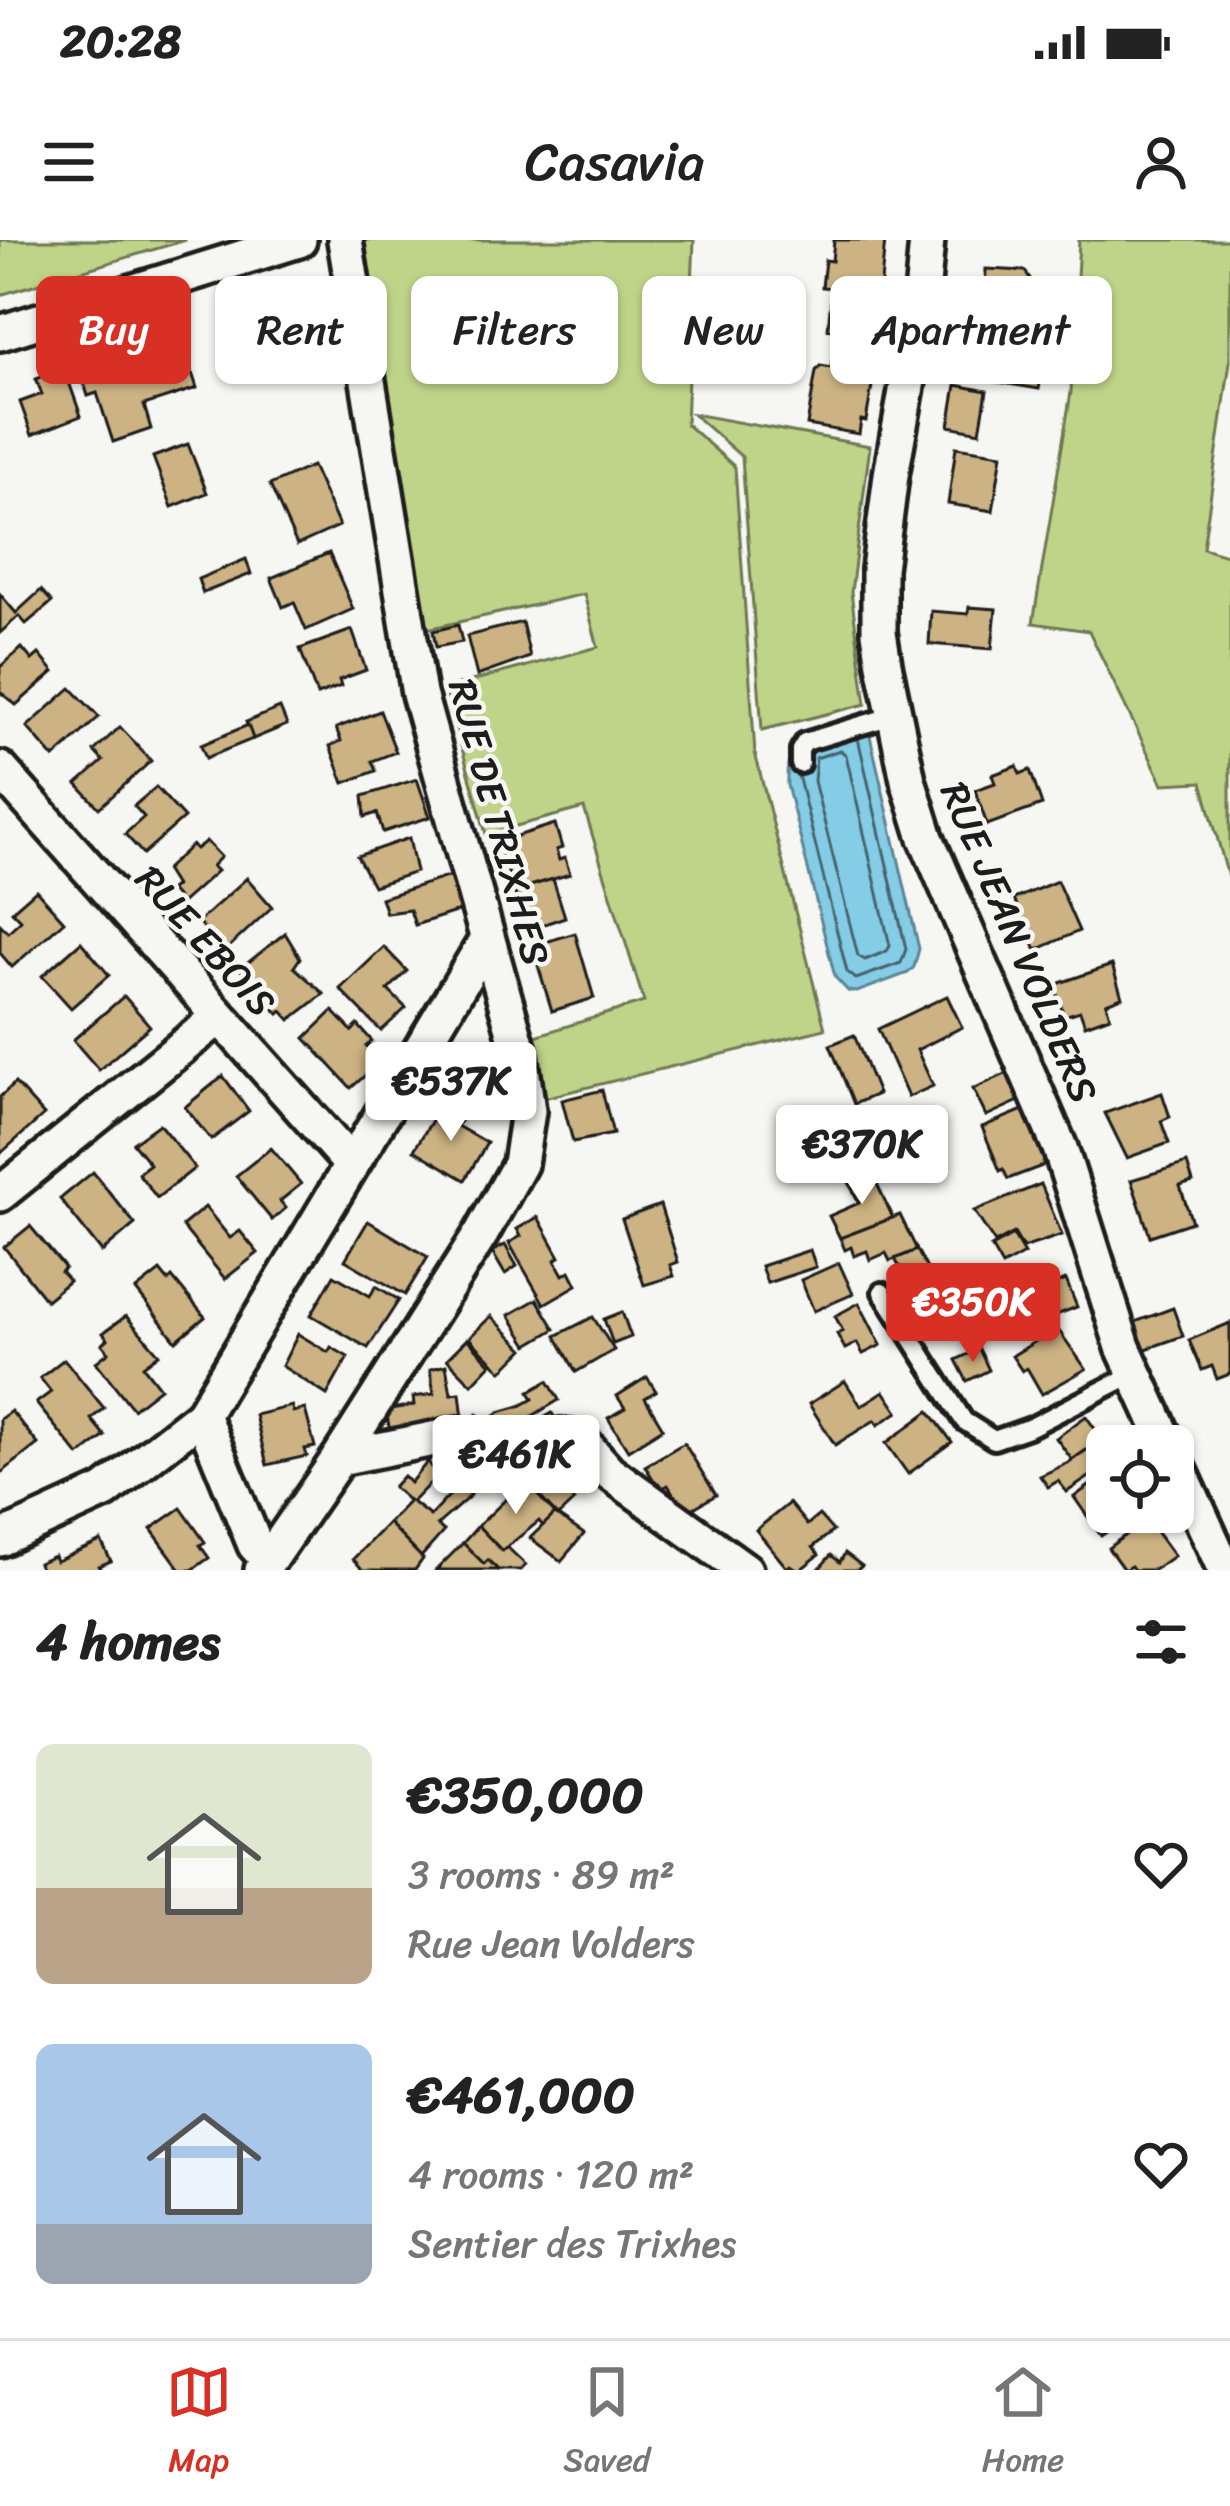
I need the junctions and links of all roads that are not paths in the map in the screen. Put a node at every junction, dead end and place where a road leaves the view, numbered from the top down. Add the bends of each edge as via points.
1 (299, 240) edge
2 (344, 240) edge
3 (927, 240) edge
4 (0, 333) edge
5 (896, 715) junction
6 (800, 764) dead end
7 (0, 769) edge
8 (487, 939) junction
9 (218, 1018) junction
10 (351, 1164) junction
11 (0, 1193) edge
12 (882, 1292) dead end
13 (1135, 1373) junction
14 (202, 1415) junction
15 (1159, 1425) edge
16 (339, 1458) junction
17 (1194, 1502) edge
18 (0, 1539) edge
19 (266, 1565) edge
20 (745, 1570) edge
21 (1225, 1570) edge

1 - 4 street
2 - 8 street, RUE DE TRIXHES via 419,694
3 - 5 street, RUE JEAN VOLDERS via 879,569 878,632
5 - 6 lane via 805,742
5 - 13 street, RUE JEAN VOLDERS via 926,838 1060,1148
7 - 9 street, RUE EBOIS
8 - 10 street
8 - 16 street, RUE DE TRIXHES via 520,1054 528,1112 520,1164
9 - 10 street, RUE EBOIS
9 - 11 street
10 - 14 street
12 - 13 lane via 964,1421 994,1439
13 - 15 street, RUE JEAN VOLDERS
14 - 18 street via 105,1491
14 - 19 street
16 - 19 street, RUE DE TRIXHES
16 - 20 street via 458,1434 485,1462 528,1458 561,1436 581,1440 609,1472
17 - 21 street

